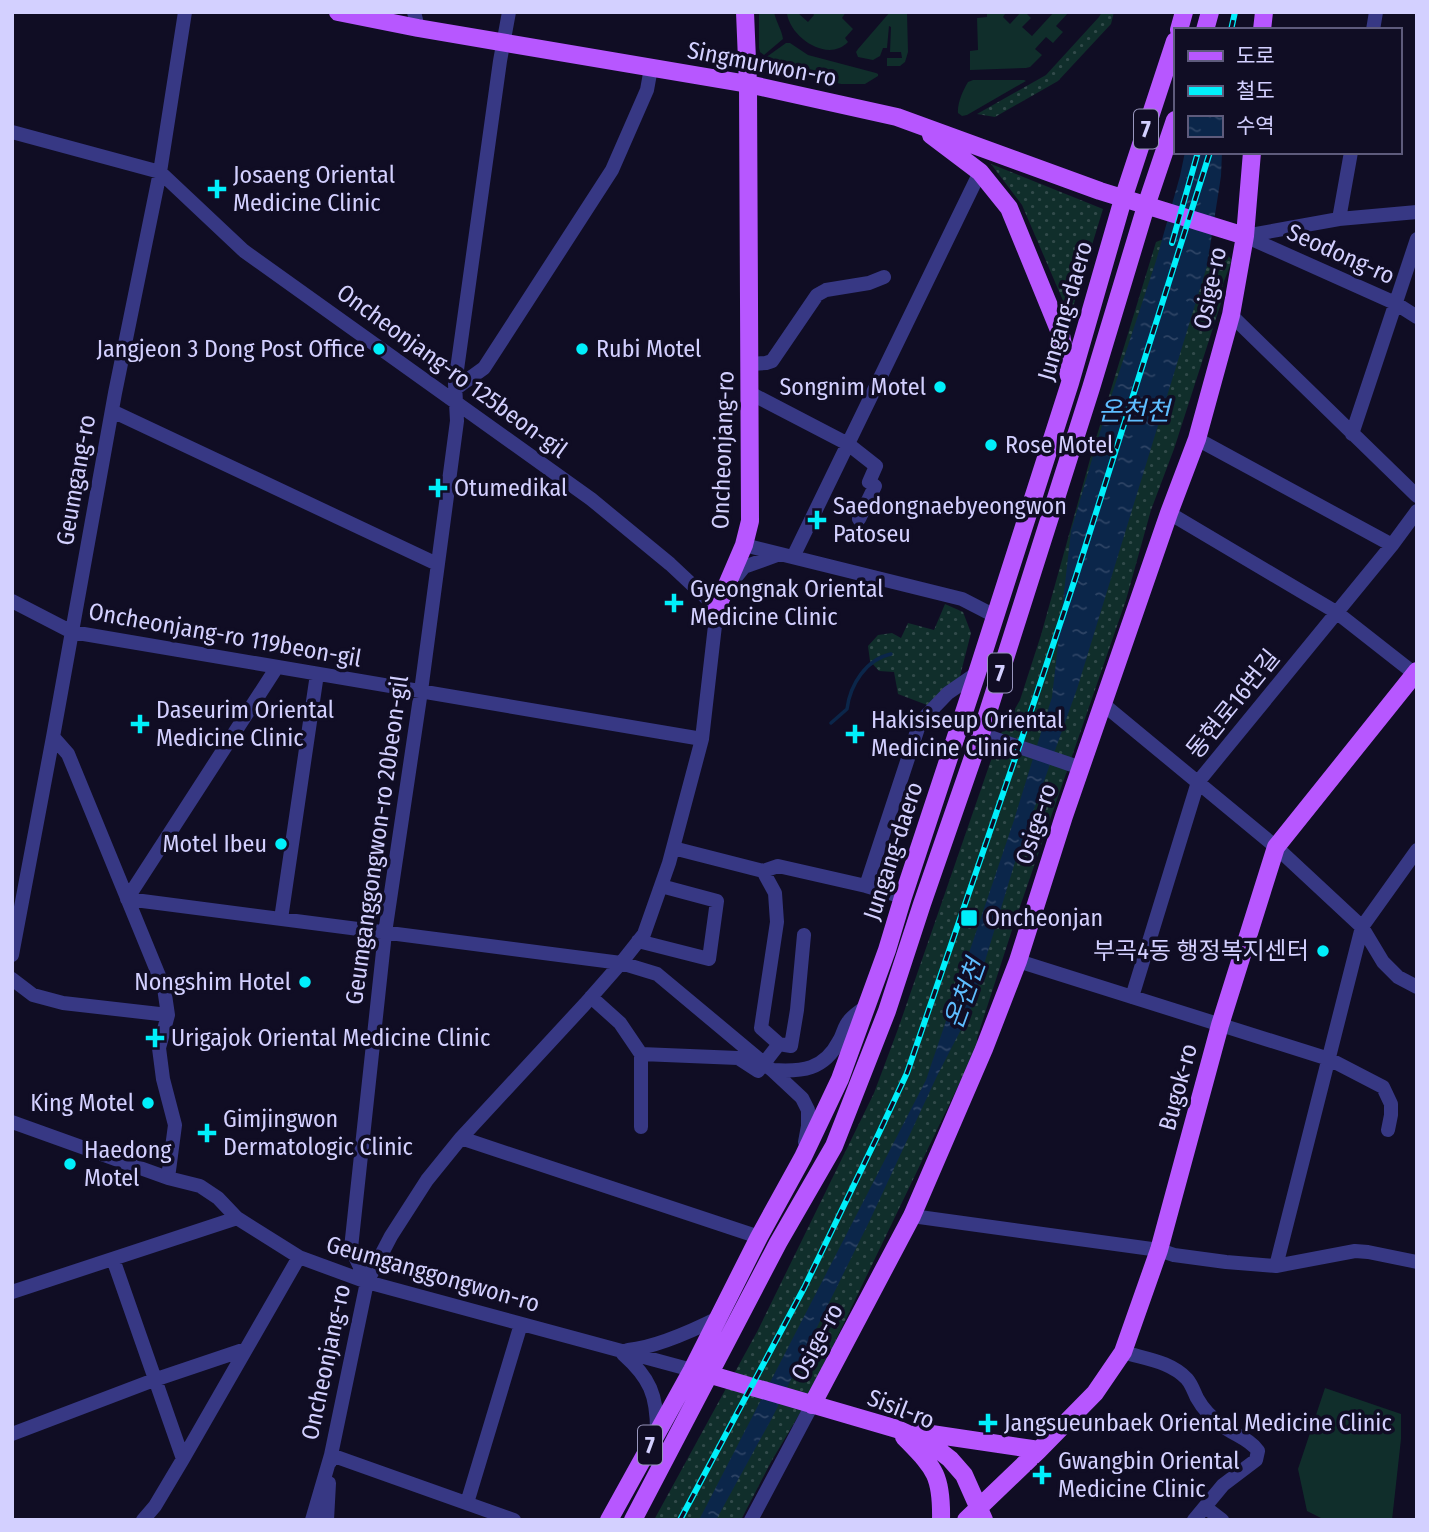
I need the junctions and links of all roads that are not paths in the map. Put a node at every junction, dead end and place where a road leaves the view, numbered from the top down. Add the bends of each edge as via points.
1 (185, 12) edge
2 (338, 12) edge
3 (509, 12) edge
4 (745, 12) edge
5 (416, 20) edge
6 (503, 43) junction
7 (1174, 44) edge
8 (651, 68) junction
9 (748, 84) junction
10 (897, 117) junction
11 (1174, 123) edge
12 (12, 132) edge
13 (1252, 154) edge
14 (1351, 154) edge
15 (160, 172) junction
16 (980, 172) junction
17 (1123, 199) junction
18 (1146, 206) junction
19 (1417, 212) edge
20 (1339, 219) junction
21 (1245, 236) junction
22 (1417, 239) edge
23 (884, 277) dead end
24 (1395, 303) junction
25 (1231, 315) junction
26 (1417, 317) edge
27 (750, 364) junction
28 (1070, 383) junction
29 (750, 393) junction
30 (455, 395) junction
31 (112, 411) junction
32 (1352, 434) junction
33 (1197, 439) junction
34 (848, 444) junction
35 (1417, 496) edge
36 (1417, 511) edge
37 (1169, 513) junction
38 (859, 519) dead end
39 (744, 545) junction
40 (1392, 545) junction
41 (786, 555) junction
42 (437, 564) junction
43 (725, 589) junction
44 (12, 601) edge
45 (717, 608) junction
46 (1336, 612) junction
47 (995, 616) junction
48 (72, 632) junction
49 (277, 667) junction
50 (977, 673) junction
51 (1416, 673) edge
52 (317, 674) junction
53 (421, 691) junction
54 (1103, 704) junction
55 (981, 734) junction
56 (53, 737) junction
57 (702, 739) junction
58 (1081, 768) junction
59 (1198, 782) junction
60 (1276, 847) junction
61 (673, 848) junction
62 (1417, 850) edge
63 (763, 871) junction
64 (661, 886) junction
65 (866, 886) junction
66 (903, 897) junction
67 (18, 898) edge
68 (127, 899) junction
69 (281, 919) junction
70 (1362, 928) junction
71 (386, 933) junction
72 (804, 935) dead end
73 (638, 941) junction
74 (12, 955) edge
75 (1018, 961) junction
76 (621, 963) junction
77 (12, 979) edge
78 (1417, 986) edge
79 (591, 997) junction
80 (1132, 997) junction
81 (869, 1004) junction
82 (168, 1015) junction
83 (1220, 1025) junction
84 (785, 1045) junction
85 (641, 1054) junction
86 (1329, 1059) junction
87 (768, 1067) junction
88 (12, 1122) edge
89 (641, 1127) dead end
90 (1388, 1130) dead end
91 (461, 1138) junction
92 (803, 1157) junction
93 (168, 1178) junction
94 (912, 1216) junction
95 (237, 1218) junction
96 (759, 1237) junction
97 (1159, 1250) junction
98 (299, 1257) junction
99 (113, 1259) junction
100 (1417, 1262) edge
101 (1276, 1266) junction
102 (367, 1282) junction
103 (12, 1292) edge
104 (718, 1318) junction
105 (521, 1324) junction
106 (246, 1349) junction
107 (620, 1350) junction
108 (1123, 1352) junction
109 (692, 1370) junction
110 (710, 1374) junction
111 (154, 1380) junction
112 (808, 1404) junction
113 (897, 1429) junction
114 (657, 1432) junction
115 (12, 1434) edge
116 (1039, 1450) junction
117 (331, 1455) junction
118 (183, 1459) junction
119 (467, 1503) junction
120 (1205, 1507) junction
121 (982, 1513) edge
122 (143, 1520) edge
123 (312, 1520) edge
124 (327, 1520) edge
125 (514, 1520) edge
126 (608, 1520) edge
127 (633, 1520) edge
128 (751, 1520) edge
129 (941, 1520) edge
130 (966, 1520) edge
131 (1194, 1520) edge
132 (1222, 1520) edge

1 - 15 street, Geumgang-ro
2 - 5 main road, Singmurwon-ro
3 - 6 street, Geumganggongwon-ro 20beon-gil
4 - 9 main road, Oncheonjang-ro
5 - 6 main road, Singmurwon-ro
6 - 8 main road, Singmurwon-ro
6 - 30 street, Geumganggongwon-ro 20beon-gil
7 - 17 main road, Jungang-daero / 7
8 - 9 main road, Singmurwon-ro
8 - 30 street via 647,90 612,170 484,368
9 - 10 main road, Singmurwon-ro
9 - 27 main road, Oncheonjang-ro
10 - 16 main road via 936,138
10 - 17 main road, Singmurwon-ro
11 - 18 main road, Jungang-daero / 7
12 - 15 street
13 - 21 main road, Osige-ro
14 - 20 street
15 - 30 street, Oncheonjang-ro 125beon-gil via 244,251
15 - 31 street, Geumgang-ro
16 - 28 main road via 1009,208 1061,335
16 - 34 street
17 - 18 main road, Singmurwon-ro
17 - 28 main road, Jungang-daero / 7
18 - 21 main road, Singmurwon-ro
18 - 55 main road, Jungang-daero / 7
19 - 20 street
20 - 21 street
21 - 24 street, Seodong-ro
21 - 25 main road, Osige-ro
22 - 24 street
23 - 27 street via 817,295 772,361
24 - 26 street, Seodong-ro
24 - 32 street
25 - 32 street
25 - 33 main road, Osige-ro
27 - 29 main road, Oncheonjang-ro
28 - 47 main road, Jungang-daero / 7
29 - 34 street
29 - 39 main road, Oncheonjang-ro via 750,522
30 - 42 street, Geumganggongwon-ro 20beon-gil via 457,421
30 - 45 street, Oncheonjang-ro 125beon-gil via 628,521
31 - 42 street
31 - 48 street, Geumgang-ro
32 - 35 street
33 - 37 main road, Osige-ro
33 - 40 street
34 - 38 street via 876,466 869,482 875,486
34 - 41 street
36 - 40 street, 동현로16번길
37 - 46 street
37 - 54 main road, Osige-ro
39 - 41 street
39 - 43 main road, Oncheonjang-ro
40 - 46 street, 동현로16번길
41 - 43 street via 744,567
41 - 47 street via 962,599
42 - 53 street, Geumganggongwon-ro 20beon-gil
43 - 45 main road, Oncheonjang-ro
44 - 48 street, Oncheonjang-ro 119beon-gil
45 - 57 street, Oncheonjang-ro
46 - 51 street
46 - 59 street, 동현로16번길
47 - 50 main road, Jungang-daero / 7
48 - 49 street, Oncheonjang-ro 119beon-gil
48 - 56 street, Geumgang-ro
49 - 52 street, Oncheonjang-ro 119beon-gil
49 - 68 street
50 - 65 street via 948,693 920,722
50 - 66 main road, Jungang-daero / 7
51 - 60 main road, Bugok-ro
52 - 53 street, Oncheonjang-ro 119beon-gil
52 - 69 street
53 - 57 street, Oncheonjang-ro 119beon-gil
53 - 71 street, Geumganggongwon-ro 20beon-gil
54 - 58 main road, Osige-ro
54 - 59 street
55 - 58 street
55 - 110 main road, Jungang-daero / 7 via 887,1010 834,1146
56 - 67 street, Geumgang-ro
56 - 68 street via 68,754
57 - 61 street, Oncheonjang-ro
58 - 75 main road, Osige-ro
59 - 60 street
59 - 80 street, 동현로16번길
60 - 70 street
60 - 83 main road, Bugok-ro
61 - 63 street
61 - 64 street, Oncheonjang-ro
62 - 70 street
63 - 65 street via 778,866
63 - 84 street via 775,893 777,922 761,1028
64 - 73 street, Oncheonjang-ro
64 - 73 street via 717,901 709,959
65 - 66 street
66 - 81 main road, Jungang-daero / 7
67 - 74 street, Geumgang-ro
68 - 69 street
68 - 82 street via 164,988
69 - 71 street
70 - 78 street via 1383,962 1398,977
70 - 86 street
71 - 76 street
71 - 102 street, Geumganggongwon-ro 20beon-gil via 351,1248
72 - 84 street via 797,1010
73 - 76 street, Oncheonjang-ro
75 - 80 street
75 - 94 main road, Osige-ro
76 - 79 street, Oncheonjang-ro
76 - 87 street via 657,974
77 - 82 street via 33,995 63,1003
79 - 85 street via 620,1023
79 - 91 street, Oncheonjang-ro
80 - 83 street
81 - 87 street via 848,1022 829,1059 795,1072
81 - 92 main road, Jungang-daero / 7
82 - 93 street via 159,1048 175,1125
83 - 86 street
83 - 97 main road, Bugok-ro
84 - 87 street
85 - 87 street via 738,1058 758,1071
85 - 89 street
86 - 90 street via 1383,1087 1391,1104
86 - 101 street
87 - 92 street via 802,1098 808,1110
88 - 93 street, Geumganggongwon-ro
91 - 96 street
91 - 102 street, Oncheonjang-ro via 427,1180
92 - 96 main road, Jungang-daero / 7
93 - 95 street, Geumganggongwon-ro via 200,1186
94 - 97 street
94 - 112 main road, Osige-ro
95 - 98 street, Geumganggongwon-ro
95 - 99 street
96 - 104 main road, Jungang-daero / 7
97 - 101 street
97 - 108 main road, Bugok-ro
98 - 102 street, Geumganggongwon-ro
98 - 106 street
99 - 103 street
99 - 111 street
100 - 101 street via 1355,1251
102 - 105 street, Geumganggongwon-ro
102 - 117 street, Oncheonjang-ro
104 - 107 street via 641,1349
104 - 109 main road, Jungang-daero / 7
105 - 107 street, Geumganggongwon-ro
105 - 119 street
106 - 111 street
106 - 118 street
107 - 109 street, Geumganggongwon-ro
107 - 114 street via 636,1366 654,1397
108 - 116 main road, Bugok-ro via 1095,1393
108 - 120 street via 1174,1368 1189,1382 1208,1413 1258,1451 1256,1460 1223,1485
109 - 110 main road
109 - 114 main road, Jungang-daero / 7
110 - 112 main road, Sisil-ro
110 - 127 main road, Jungang-daero / 7
111 - 115 street
111 - 118 street
112 - 113 main road, Sisil-ro
112 - 128 street
113 - 116 main road
113 - 121 main road, Sisil-ro via 950,1459 964,1475
113 - 129 main road via 938,1478
114 - 126 main road, Jungang-daero / 7
116 - 121 main road, Bugok-ro
117 - 119 street
117 - 123 street, Oncheonjang-ro
117 - 124 street
118 - 122 street
119 - 125 street
120 - 131 street
120 - 132 street
121 - 130 main road, Bugok-ro

